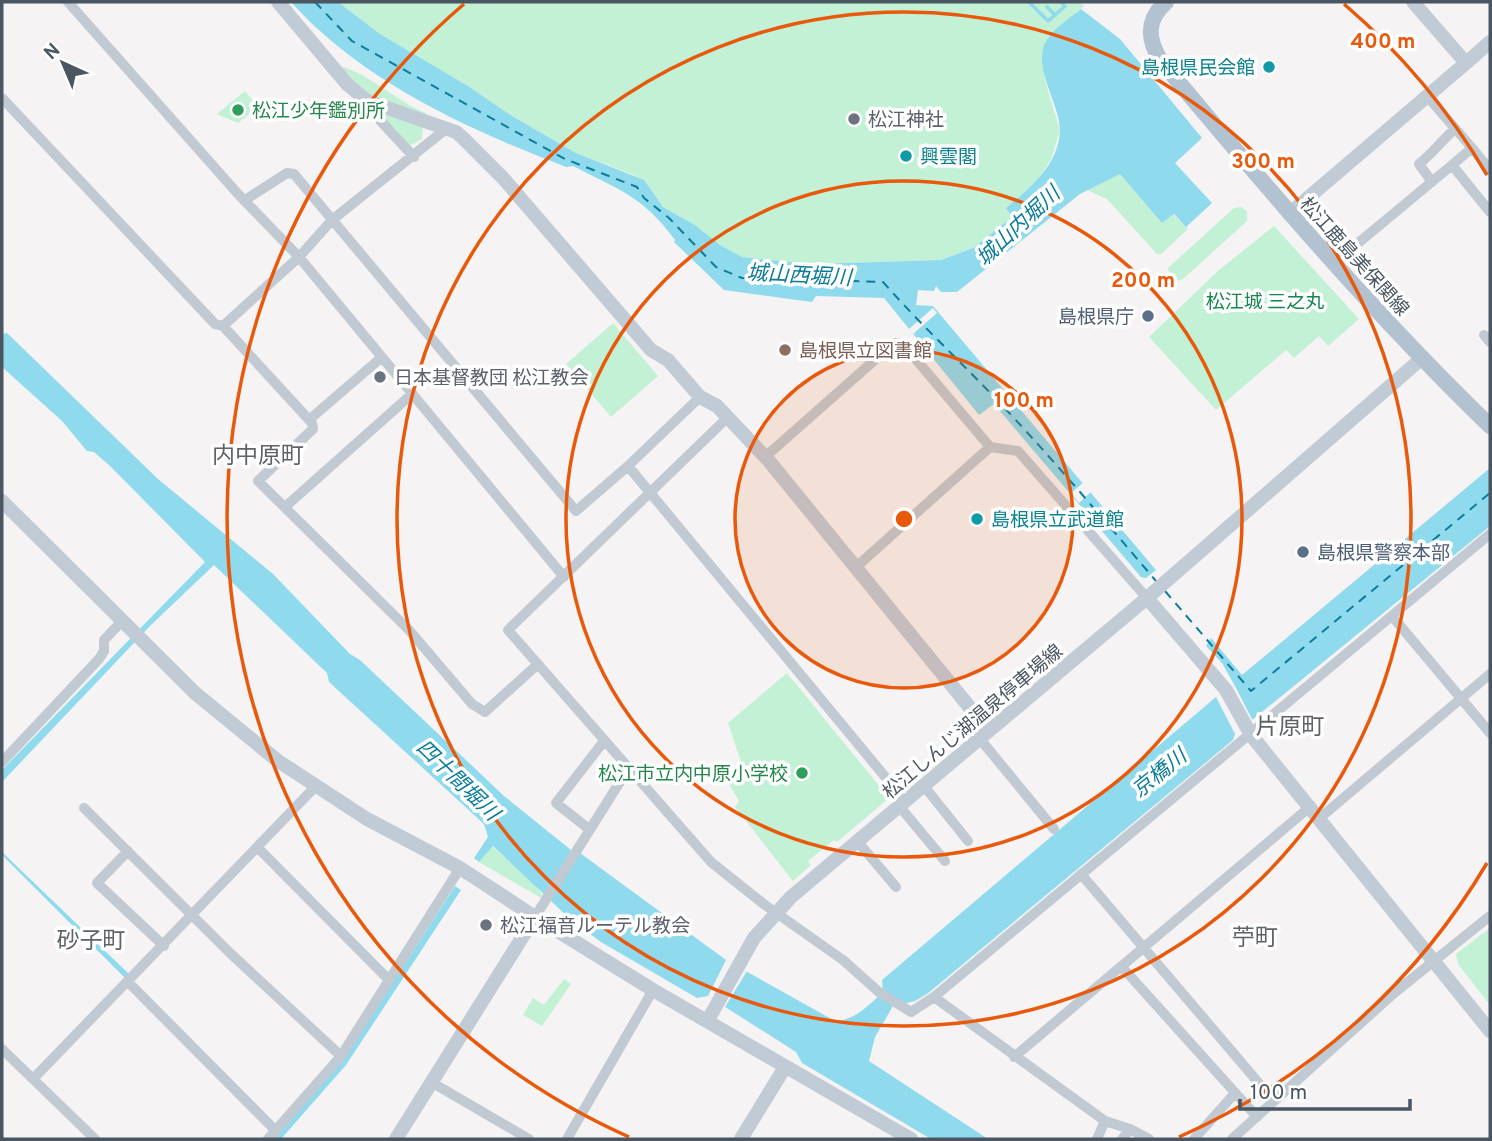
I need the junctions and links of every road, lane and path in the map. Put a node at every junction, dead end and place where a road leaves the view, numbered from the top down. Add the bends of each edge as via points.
1 (68, 2) edge
2 (278, 2) edge
3 (1166, 2) edge
4 (1413, 2) edge
5 (1490, 42) edge
6 (1466, 63) junction
7 (1427, 96) junction
8 (2, 98) edge
9 (367, 101) junction
10 (446, 129) junction
11 (1455, 129) junction
12 (1472, 148) junction
13 (414, 158) junction
14 (1452, 165) junction
15 (1490, 170) edge
16 (1432, 182) junction
17 (245, 200) junction
18 (1490, 212) edge
19 (1289, 214) junction
20 (332, 220) junction
21 (299, 257) junction
22 (1334, 264) junction
23 (223, 326) junction
24 (382, 357) junction
25 (1421, 359) junction
26 (412, 394) junction
27 (700, 397) junction
28 (728, 417) junction
29 (310, 419) junction
30 (1490, 426) edge
31 (990, 447) junction
32 (765, 457) junction
33 (628, 466) junction
34 (650, 491) junction
35 (2, 501) edge
36 (285, 507) junction
37 (1490, 534) edge
38 (855, 569) junction
39 (565, 577) junction
40 (1151, 595) junction
41 (1392, 616) junction
42 (132, 630) junction
43 (538, 664) junction
44 (1490, 674) edge
45 (1462, 698) junction
46 (1249, 732) junction
47 (1490, 733) edge
48 (985, 735) junction
49 (604, 741) junction
50 (2, 762) edge
51 (628, 769) junction
52 (924, 786) junction
53 (315, 787) junction
54 (903, 804) junction
55 (84, 808) dead end
56 (1316, 812) junction
57 (589, 829) junction
58 (1054, 829) dead end
59 (968, 841) dead end
60 (858, 842) junction
61 (257, 847) junction
62 (128, 851) junction
63 (945, 861) dead end
64 (460, 869) junction
65 (1081, 874) junction
66 (896, 887) dead end
67 (775, 912) junction
68 (194, 914) junction
69 (1490, 916) edge
70 (535, 917) junction
71 (164, 946) junction
72 (1144, 948) junction
73 (1433, 961) junction
74 (1122, 967) junction
75 (390, 981) junction
76 (128, 982) junction
77 (653, 990) junction
78 (934, 997) junction
79 (708, 1020) junction
80 (1490, 1031) edge
81 (2, 1049) edge
82 (341, 1056) junction
83 (1014, 1057) junction
84 (785, 1067) junction
85 (33, 1079) junction
86 (431, 1082) junction
87 (1235, 1093) junction
88 (1273, 1101) junction
89 (1257, 1117) junction
90 (1105, 1121) junction
91 (1130, 1129) junction
92 (276, 1131) junction
93 (1236, 1138) edge
94 (95, 1139) edge
95 (268, 1139) edge
96 (396, 1139) edge
97 (529, 1139) edge
98 (567, 1139) edge
99 (741, 1139) edge
100 (911, 1139) edge
101 (1097, 1139) edge
102 (1122, 1139) edge
103 (1149, 1139) edge
104 (1194, 1139) edge

1 - 17 street
2 - 9 street
3 - 19 main road, 松江鹿島美保関線 via 1150,23 1154,51
4 - 6 street
5 - 6 street
6 - 7 street
7 - 11 street
7 - 19 street
8 - 23 street via 166,274 215,324
9 - 10 street
9 - 13 street
10 - 13 street
10 - 27 street via 464,139 503,178 651,350 668,360
11 - 12 street
11 - 16 street via 1419,164
12 - 14 street
12 - 15 street
13 - 20 street
14 - 16 street
14 - 18 street
16 - 22 street
17 - 20 street via 294,173
17 - 21 street
19 - 22 main road, 松江鹿島美保関線
20 - 21 street
20 - 33 street via 576,511
21 - 23 street
21 - 24 street
22 - 25 main road, 松江鹿島美保関線
23 - 29 street
24 - 26 street
24 - 29 street
25 - 30 main road, 松江鹿島美保関線
25 - 40 street, 松江しんじ湖温泉停車場線
26 - 36 street
26 - 39 street
27 - 28 street
27 - 33 street
28 - 32 street
28 - 34 street
29 - 36 street via 313,429 258,481
31 - 32 street via 903,344 894,343
31 - 38 street
31 - 40 street via 1018,451
32 - 38 street
33 - 34 street
34 - 39 street
34 - 54 street
35 - 42 street
36 - 43 street via 409,630 472,704 485,712
37 - 41 street
38 - 48 street
39 - 43 street via 508,630
40 - 46 street via 1226,690
40 - 48 street, 松江しんじ湖温泉停車場線
41 - 45 street
41 - 46 street
42 - 50 street via 104,640 99,659
42 - 53 street via 220,713
43 - 49 street
44 - 45 street
45 - 47 street
45 - 56 street
46 - 56 street
46 - 65 street
48 - 52 street, 松江しんじ湖温泉停車場線
48 - 58 street
49 - 51 street
49 - 57 street via 556,803
51 - 57 street
51 - 67 street via 711,862
52 - 54 street, 松江しんじ湖温泉停車場線
52 - 59 street
53 - 61 street
53 - 64 street
54 - 60 street, 松江しんじ湖温泉停車場線
54 - 63 street
55 - 62 street
56 - 72 street
56 - 73 street
57 - 70 street
60 - 66 street
60 - 67 street, 松江しんじ湖温泉停車場線
61 - 68 street
61 - 75 street
62 - 68 street
62 - 71 street via 97,883
64 - 70 street
64 - 75 street
65 - 72 street
65 - 78 street
67 - 78 street via 911,1012
67 - 79 street, 松江しんじ湖温泉停車場線 via 737,965
68 - 71 street
68 - 82 street
69 - 73 street
70 - 77 street
70 - 86 street
71 - 76 street
72 - 74 street
72 - 88 street
73 - 80 street
73 - 88 street
74 - 83 street
74 - 87 street
75 - 82 street
76 - 85 street
76 - 92 street
77 - 79 street
77 - 98 street
78 - 83 street
79 - 84 street
81 - 85 street
82 - 92 street
83 - 90 street
84 - 99 street
84 - 100 street
85 - 94 street
86 - 96 street
86 - 97 street
87 - 89 street
87 - 104 street
88 - 89 street
89 - 93 street
90 - 91 street
90 - 101 street
91 - 102 street
91 - 103 street
92 - 95 street

